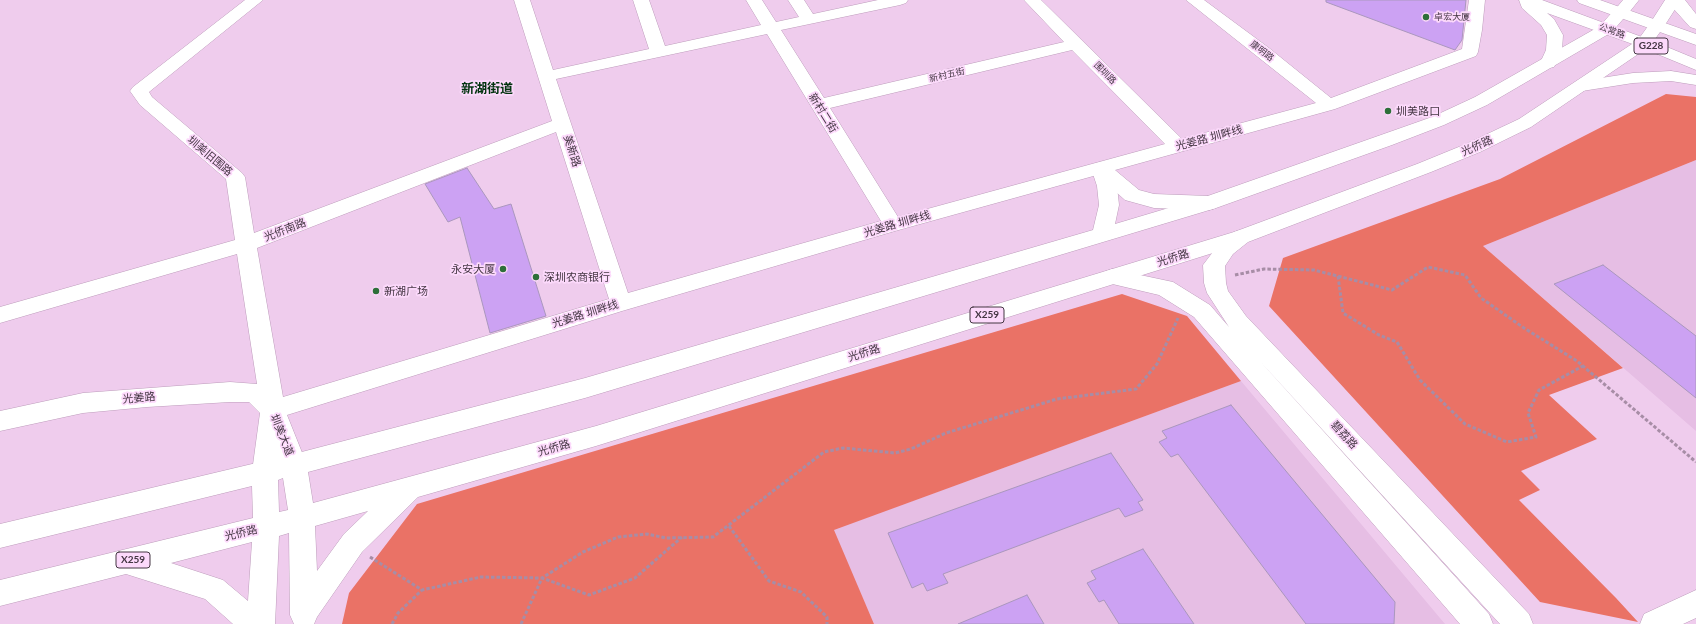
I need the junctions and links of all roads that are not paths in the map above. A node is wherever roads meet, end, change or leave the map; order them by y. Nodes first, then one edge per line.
1 (255, 0) edge
2 (522, 0) edge
3 (642, 0) edge
4 (754, 0) edge
5 (796, 0) edge
6 (900, 0) edge
7 (1032, 0) edge
8 (1194, 0) edge
9 (1477, 0) edge
10 (1523, 0) edge
11 (1527, 0) edge
12 (1585, 0) edge
13 (1673, 0) edge
14 (1677, 0) edge
15 (1626, 6) edge
16 (809, 20) junction
17 (1696, 24) edge
18 (1657, 25) junction
19 (771, 28) junction
20 (1606, 29) junction
21 (1696, 40) edge
22 (1644, 43) junction
23 (1076, 44) junction
24 (658, 52) junction
25 (1548, 63) junction
26 (1696, 65) edge
27 (547, 76) junction
28 (1696, 80) edge
29 (1582, 86) junction
30 (1329, 104) junction
31 (819, 105) junction
32 (563, 123) junction
33 (1178, 146) junction
34 (1101, 168) junction
35 (1209, 203) junction
36 (893, 225) junction
37 (1102, 235) junction
38 (1241, 237) junction
39 (246, 244) junction
40 (1112, 277) junction
41 (621, 303) junction
42 (0, 316) edge
43 (273, 410) junction
44 (0, 421) edge
45 (294, 465) junction
46 (265, 472) junction
47 (411, 488) junction
48 (302, 518) junction
49 (266, 527) junction
50 (0, 536) edge
51 (126, 562) junction
52 (0, 593) edge
53 (1696, 603) edge
54 (304, 618) edge
55 (254, 624) edge
56 (261, 624) edge
57 (1479, 624) edge
58 (1519, 624) edge
59 (1654, 624) edge

1 - 39 main road, 圳美旧围路
2 - 27 main road, 美新路
3 - 24 main road
4 - 19 main road, 新村二街
5 - 16 main road
6 - 16 main road
7 - 23 main road, 围圳路
8 - 30 main road, 康明路
9 - 30 main road, 光姜路 圳畔线
10 - 25 main road
11 - 20 main road, 公常路 / G228
12 - 15 main road, 公常路 / G228
13 - 18 main road, 光侨路
14 - 17 main road
15 - 18 main road, 公常路 / G228
15 - 20 main road
16 - 19 main road
18 - 21 main road, 公常路 / G228
18 - 22 main road, 光侨路 / X259
19 - 24 main road
19 - 31 main road, 新村二街
20 - 22 main road, 公常路 / G228
20 - 25 main road
22 - 26 main road, 公常路 / G228
22 - 29 main road, 光侨路 / X259
23 - 31 main road, 新村五街
23 - 33 main road, 围圳路
24 - 27 main road
25 - 35 main road
27 - 32 main road, 美新路
28 - 29 main road
29 - 38 main road, 光侨路 / X259
30 - 33 main road, 光姜路 圳畔线
31 - 36 main road, 新村二街
32 - 39 main road, 光侨南路
32 - 41 main road, 美新路
33 - 34 main road, 光姜路 圳畔线
34 - 35 main road
34 - 36 main road, 光姜路 圳畔线
34 - 37 main road
35 - 37 main road
36 - 41 main road, 光姜路 圳畔线
37 - 45 main road
38 - 40 main road, 光侨路 / X259
38 - 58 main road, 碧荔路
39 - 42 main road, 光侨南路
39 - 43 main road, 圳美旧围路
40 - 47 main road, 光侨路 / X259
40 - 57 main road
41 - 43 main road, 光姜路 圳畔线
43 - 44 main road, 光姜路
43 - 45 main road, 圳美大道
43 - 46 main road, 圳美大道
45 - 46 main road
45 - 48 main road, 圳美大道
46 - 49 main road, 圳美大道
46 - 50 main road
47 - 48 main road, 光侨路 / X259
47 - 54 main road
48 - 49 main road, 光侨路 / X259
48 - 54 main road, 圳美大道
49 - 51 main road, 光侨路 / X259
49 - 56 main road, 圳美大道
51 - 52 main road, 光侨路 / X259
51 - 55 main road
53 - 59 main road

